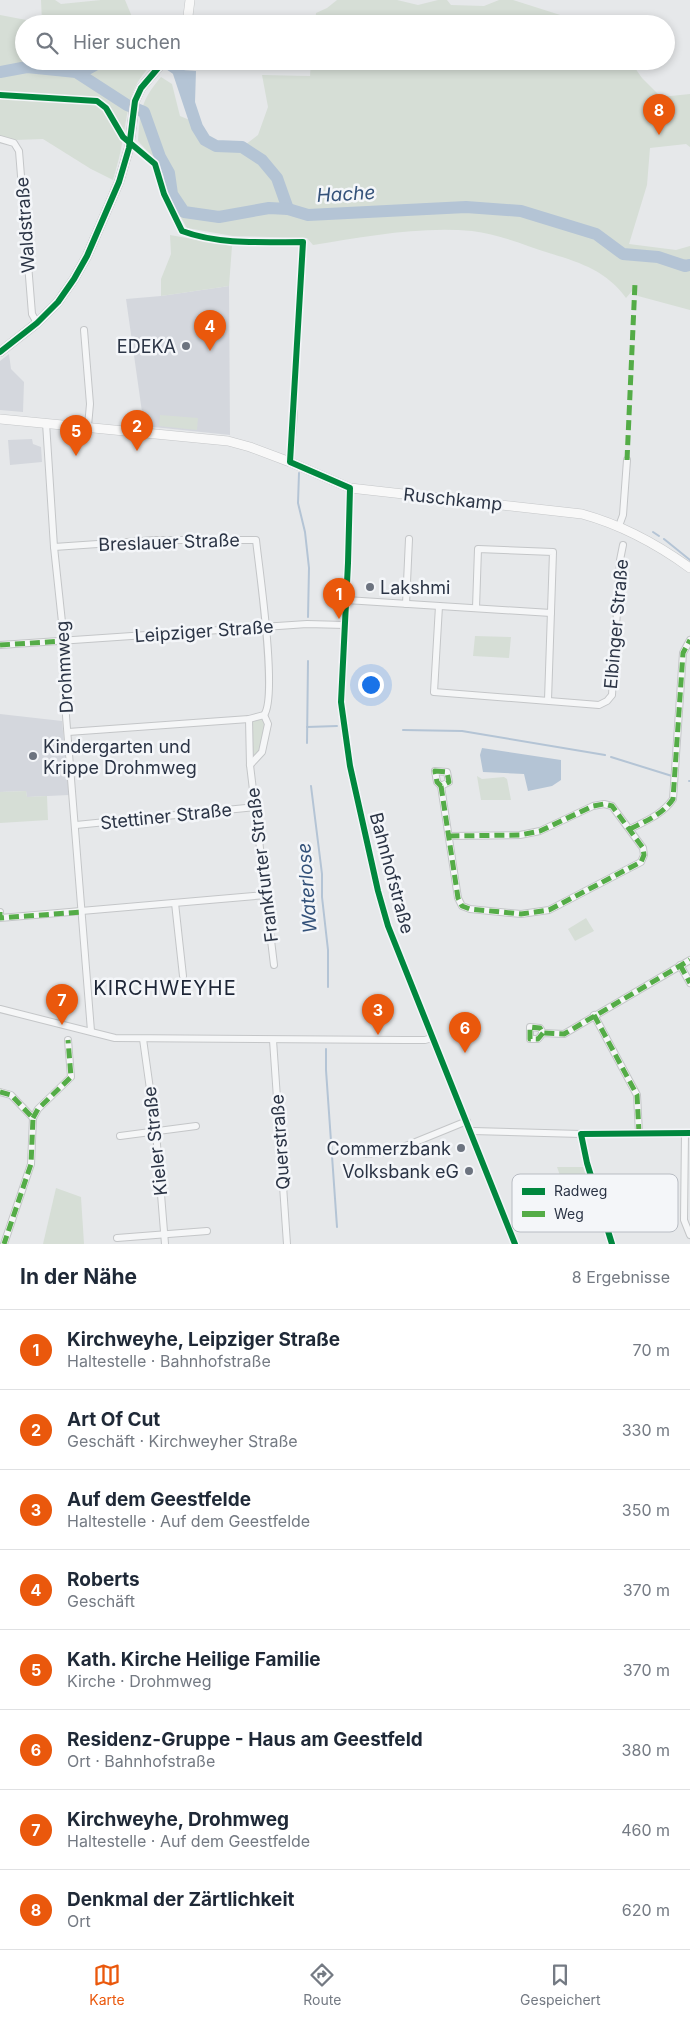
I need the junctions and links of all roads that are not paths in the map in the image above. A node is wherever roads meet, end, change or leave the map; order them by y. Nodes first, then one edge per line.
1 (190, 0) edge
2 (188, 15) edge
3 (157, 70) edge
4 (0, 139) edge
5 (37, 323) junction
6 (84, 330) dead end
7 (0, 352) edge
8 (294, 412) dead end
9 (0, 419) edge
10 (46, 423) junction
11 (88, 426) junction
12 (627, 460) dead end
13 (290, 462) junction
14 (350, 488) junction
15 (619, 526) junction
16 (409, 539) dead end
17 (623, 545) dead end
18 (54, 547) junction
19 (690, 568) edge
20 (346, 600) junction
21 (406, 604) junction
22 (439, 606) junction
23 (476, 608) junction
24 (551, 613) junction
25 (345, 625) junction
26 (266, 627) junction
27 (690, 640) edge
28 (64, 641) junction
29 (0, 645) edge
30 (548, 700) junction
31 (264, 715) junction
32 (249, 719) junction
33 (68, 732) junction
34 (250, 766) junction
35 (441, 786) dead end
36 (256, 807) junction
37 (76, 825) junction
38 (630, 829) junction
39 (449, 836) junction
40 (266, 894) junction
41 (175, 903) junction
42 (0, 912) edge
43 (82, 912) junction
44 (0, 918) edge
45 (690, 960) edge
46 (274, 965) dead end
47 (680, 965) junction
48 (183, 976) dead end
49 (690, 983) edge
50 (0, 1009) edge
51 (594, 1015) junction
52 (91, 1031) junction
53 (543, 1033) dead end
54 (432, 1038) junction
55 (143, 1039) junction
56 (68, 1040) dead end
57 (274, 1040) junction
58 (0, 1092) edge
59 (32, 1118) junction
60 (467, 1121) junction
61 (196, 1126) dead end
62 (156, 1132) junction
63 (472, 1132) junction
64 (639, 1133) junction
65 (688, 1133) edge
66 (581, 1134) junction
67 (120, 1136) dead end
68 (365, 1154) dead end
69 (590, 1174) edge
70 (207, 1231) dead end
71 (608, 1232) edge
72 (164, 1234) junction
73 (690, 1235) edge
74 (117, 1238) dead end
75 (4, 1244) edge
76 (165, 1244) edge
77 (287, 1244) edge
78 (515, 1244) edge
79 (612, 1244) edge

1 - 2 main road
3 - 5 main road
4 - 5 street, Waldstraße
5 - 7 main road
6 - 11 street
8 - 13 street
9 - 10 main road, Ruschkamp
10 - 11 main road, Ruschkamp
10 - 18 street, Drohmweg
11 - 13 main road, Ruschkamp
12 - 15 street
13 - 14 main road, Ruschkamp
14 - 15 main road, Ruschkamp
14 - 20 street, Bahnhofstraße
15 - 19 main road, Ruschkamp
16 - 21 street
17 - 30 street, Elbinger Straße
18 - 26 street, Breslauer Straße
18 - 28 street, Drohmweg
20 - 21 street
20 - 25 street, Bahnhofstraße
21 - 22 street
22 - 23 street
22 - 30 street
23 - 24 street
23 - 24 street
24 - 30 street
25 - 26 street, Leipziger Straße
25 - 54 street, Bahnhofstraße
26 - 28 street, Leipziger Straße
26 - 31 street, Frankfurter Straße
27 - 38 street
28 - 29 street, Leipziger Straße
28 - 33 street, Drohmweg
31 - 32 street
31 - 34 street, Frankfurter Straße
32 - 33 street
32 - 34 street, Frankfurter Straße
33 - 37 street, Drohmweg
34 - 36 street, Frankfurter Straße
35 - 39 street
36 - 37 street, Stettiner Straße
36 - 40 street, Frankfurter Straße
37 - 43 street, Drohmweg
38 - 39 street
38 - 39 street
40 - 41 street
40 - 46 street, Frankfurter Straße
41 - 43 street
41 - 48 street
42 - 44 street
43 - 44 street
43 - 52 street, Drohmweg
45 - 47 street
47 - 49 street
47 - 51 street
50 - 52 street
51 - 53 street
51 - 64 street
52 - 55 street
54 - 57 street
54 - 60 street, Bahnhofstraße
55 - 57 street
55 - 62 street, Kieler Straße
56 - 59 street
57 - 77 street, Querstraße
58 - 59 street
59 - 75 street
60 - 63 street, Bahnhofstraße
60 - 68 street
61 - 62 street
62 - 67 street
62 - 72 street, Kieler Straße
63 - 66 street
63 - 78 street, Bahnhofstraße
64 - 65 street
64 - 66 street
65 - 73 street
66 - 69 street
70 - 72 street
71 - 79 street
72 - 74 street
72 - 76 street, Kieler Straße

